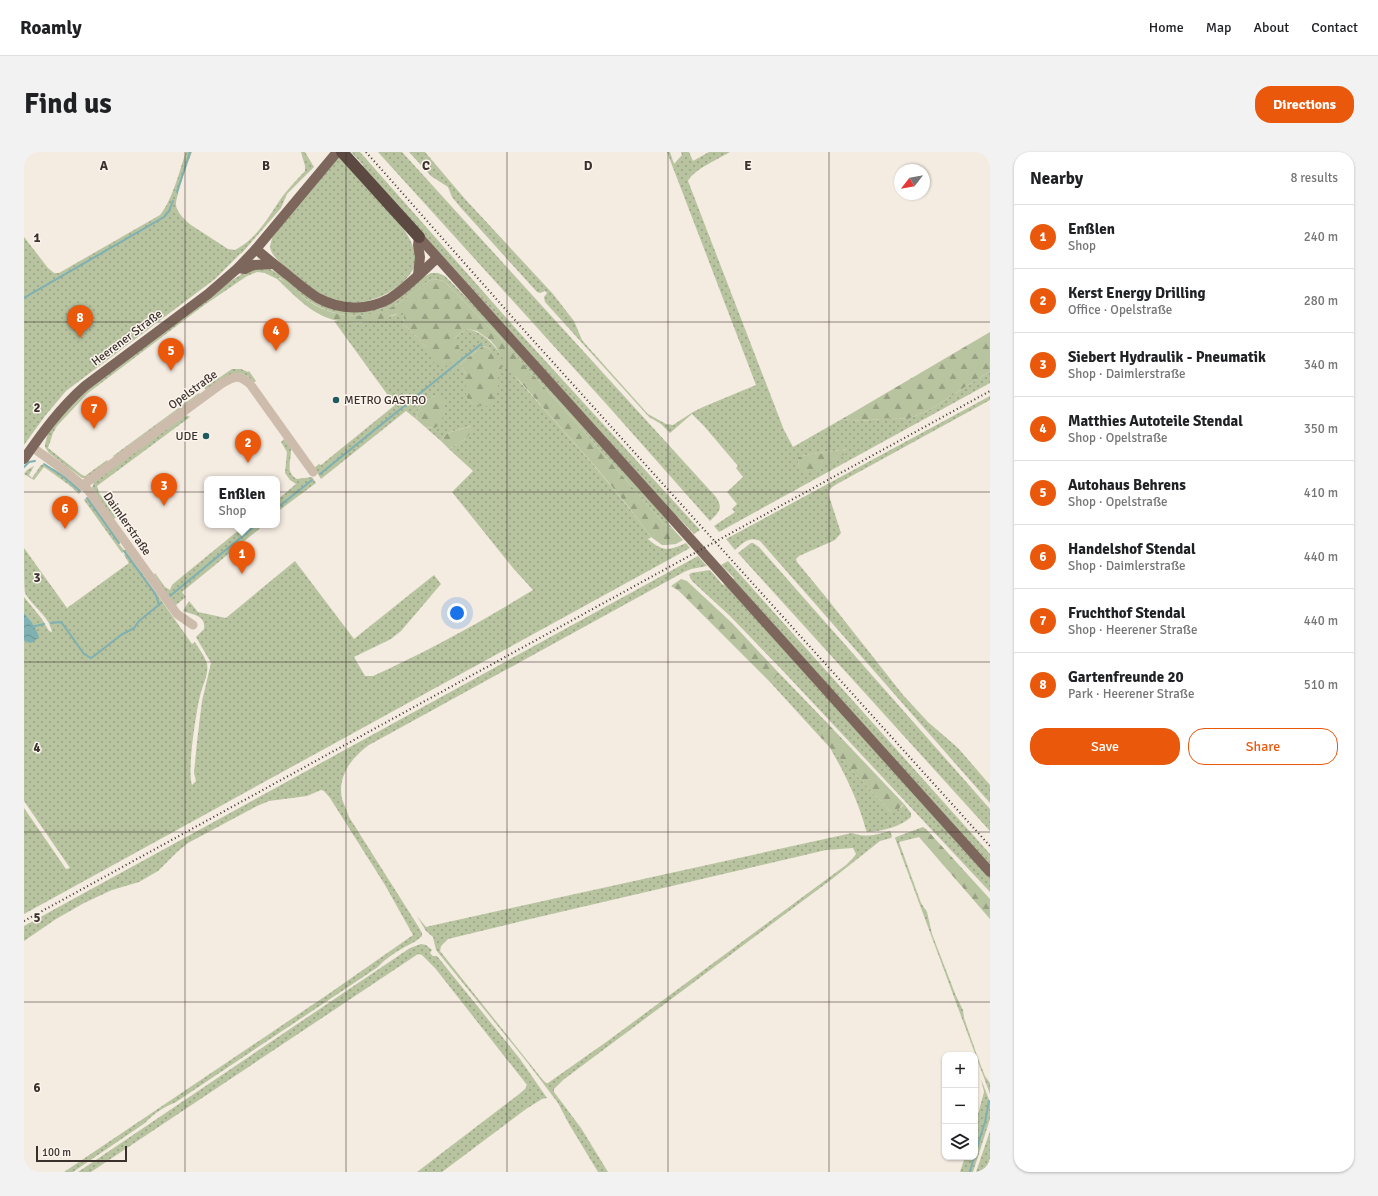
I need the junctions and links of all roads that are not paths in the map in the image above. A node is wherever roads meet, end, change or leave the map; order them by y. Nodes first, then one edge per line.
1 (338, 152) edge
2 (342, 152) edge
3 (419, 238) junction
4 (256, 249) junction
5 (438, 258) junction
6 (273, 264) junction
7 (238, 268) junction
8 (418, 275) junction
9 (32, 447) junction
10 (24, 459) edge
11 (313, 472) dead end
12 (83, 485) junction
13 (193, 625) dead end
14 (990, 872) edge

1 - 4 main road, Heerener Straße
2 - 3 highway
3 - 5 main road
3 - 8 main road
4 - 6 main road
4 - 7 main road, Heerener Straße
5 - 8 main road
5 - 14 main road
6 - 7 main road
6 - 8 main road
7 - 9 main road, Heerener Straße
9 - 10 main road, Heerener Straße
9 - 12 street, Daimlerstraße
11 - 12 street, Opelstraße
12 - 13 street, Daimlerstraße

